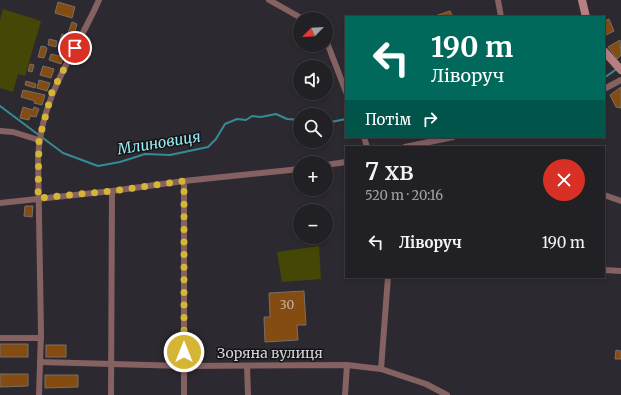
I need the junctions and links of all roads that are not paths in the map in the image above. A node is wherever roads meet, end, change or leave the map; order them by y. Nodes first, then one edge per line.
1 (99, 0) edge
2 (269, 0) edge
3 (498, 0) edge
4 (582, 0) edge
5 (293, 13) edge
6 (501, 16) edge
7 (586, 16) edge
8 (331, 52) edge
9 (605, 52) edge
10 (618, 67) edge
11 (621, 80) edge
12 (605, 88) edge
13 (345, 89) edge
14 (0, 131) edge
15 (448, 138) edge
16 (39, 140) junction
17 (410, 146) edge
18 (345, 162) edge
19 (333, 164) edge
20 (293, 170) edge
21 (184, 181) junction
22 (112, 191) junction
23 (605, 195) edge
24 (38, 198) junction
25 (621, 201) edge
26 (0, 203) edge
27 (605, 270) edge
28 (621, 271) edge
29 (388, 278) edge
30 (0, 338) edge
31 (42, 338) junction
32 (40, 362) junction
33 (112, 365) junction
34 (347, 365) junction
35 (184, 366) junction
36 (247, 366) junction
37 (381, 369) junction
38 (40, 395) edge
39 (111, 395) edge
40 (184, 395) edge
41 (248, 395) edge
42 (345, 395) edge
43 (447, 395) edge

1 - 16 street
2 - 5 street
3 - 6 street
4 - 7 main road
8 - 13 street
9 - 10 main road
11 - 12 street
14 - 16 street
15 - 17 street
16 - 24 street
18 - 19 street
20 - 21 street
21 - 22 street
21 - 35 street
22 - 24 street
22 - 33 street
23 - 25 street
24 - 26 street
24 - 31 street
27 - 28 street
29 - 37 street
30 - 31 street
31 - 32 street
32 - 33 street, Зоряна вулиця
32 - 38 street
33 - 35 street, Зоряна вулиця
33 - 39 street
34 - 36 street, Зоряна вулиця
34 - 37 street, Зоряна вулиця
34 - 42 street
35 - 36 street, Зоряна вулиця
35 - 40 street
36 - 41 street
37 - 43 street, Зоряна вулиця

